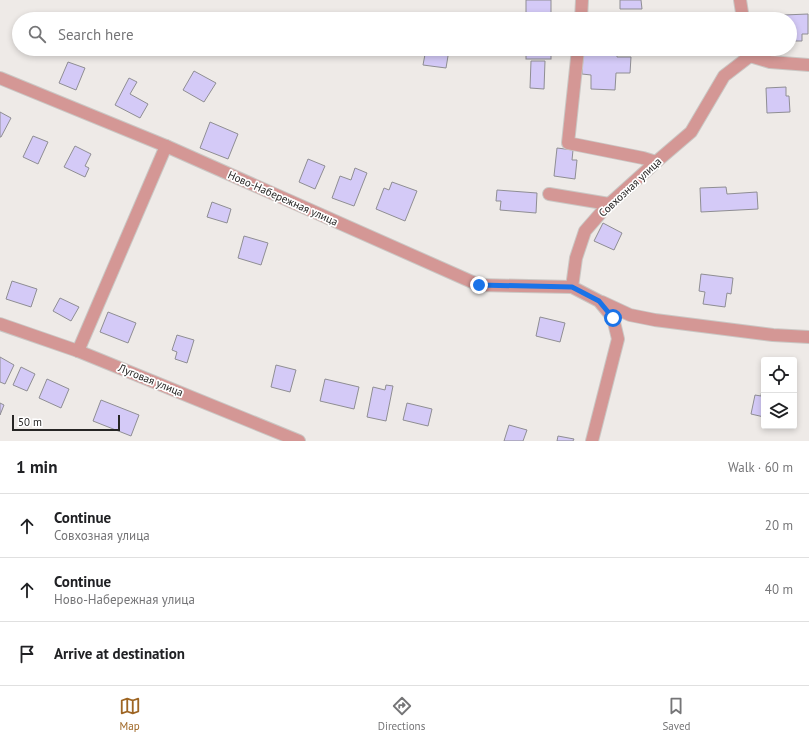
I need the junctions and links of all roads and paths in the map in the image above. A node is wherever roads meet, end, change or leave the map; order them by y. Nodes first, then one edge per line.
1 (582, 0) edge
2 (740, 0) edge
3 (581, 12) edge
4 (741, 12) edge
5 (577, 56) edge
6 (745, 56) edge
7 (757, 56) edge
8 (809, 65) edge
9 (0, 78) edge
10 (166, 146) junction
11 (656, 162) junction
12 (549, 194) dead end
13 (609, 204) junction
14 (572, 287) junction
15 (599, 301) junction
16 (0, 324) edge
17 (809, 337) edge
18 (78, 351) junction
19 (299, 441) edge
20 (592, 441) edge

1 - 3 street
2 - 4 street
5 - 11 street
6 - 11 street, Совхозная улица
7 - 8 street, Совхозная улица
9 - 10 street, Ново-Набережная улица
10 - 14 street, Ново-Набережная улица
10 - 18 street
11 - 13 street, Совхозная улица
12 - 13 street
13 - 14 street, Совхозная улица
14 - 15 street
15 - 17 street
15 - 20 street
16 - 18 street, Луговая улица
18 - 19 street, Луговая улица

